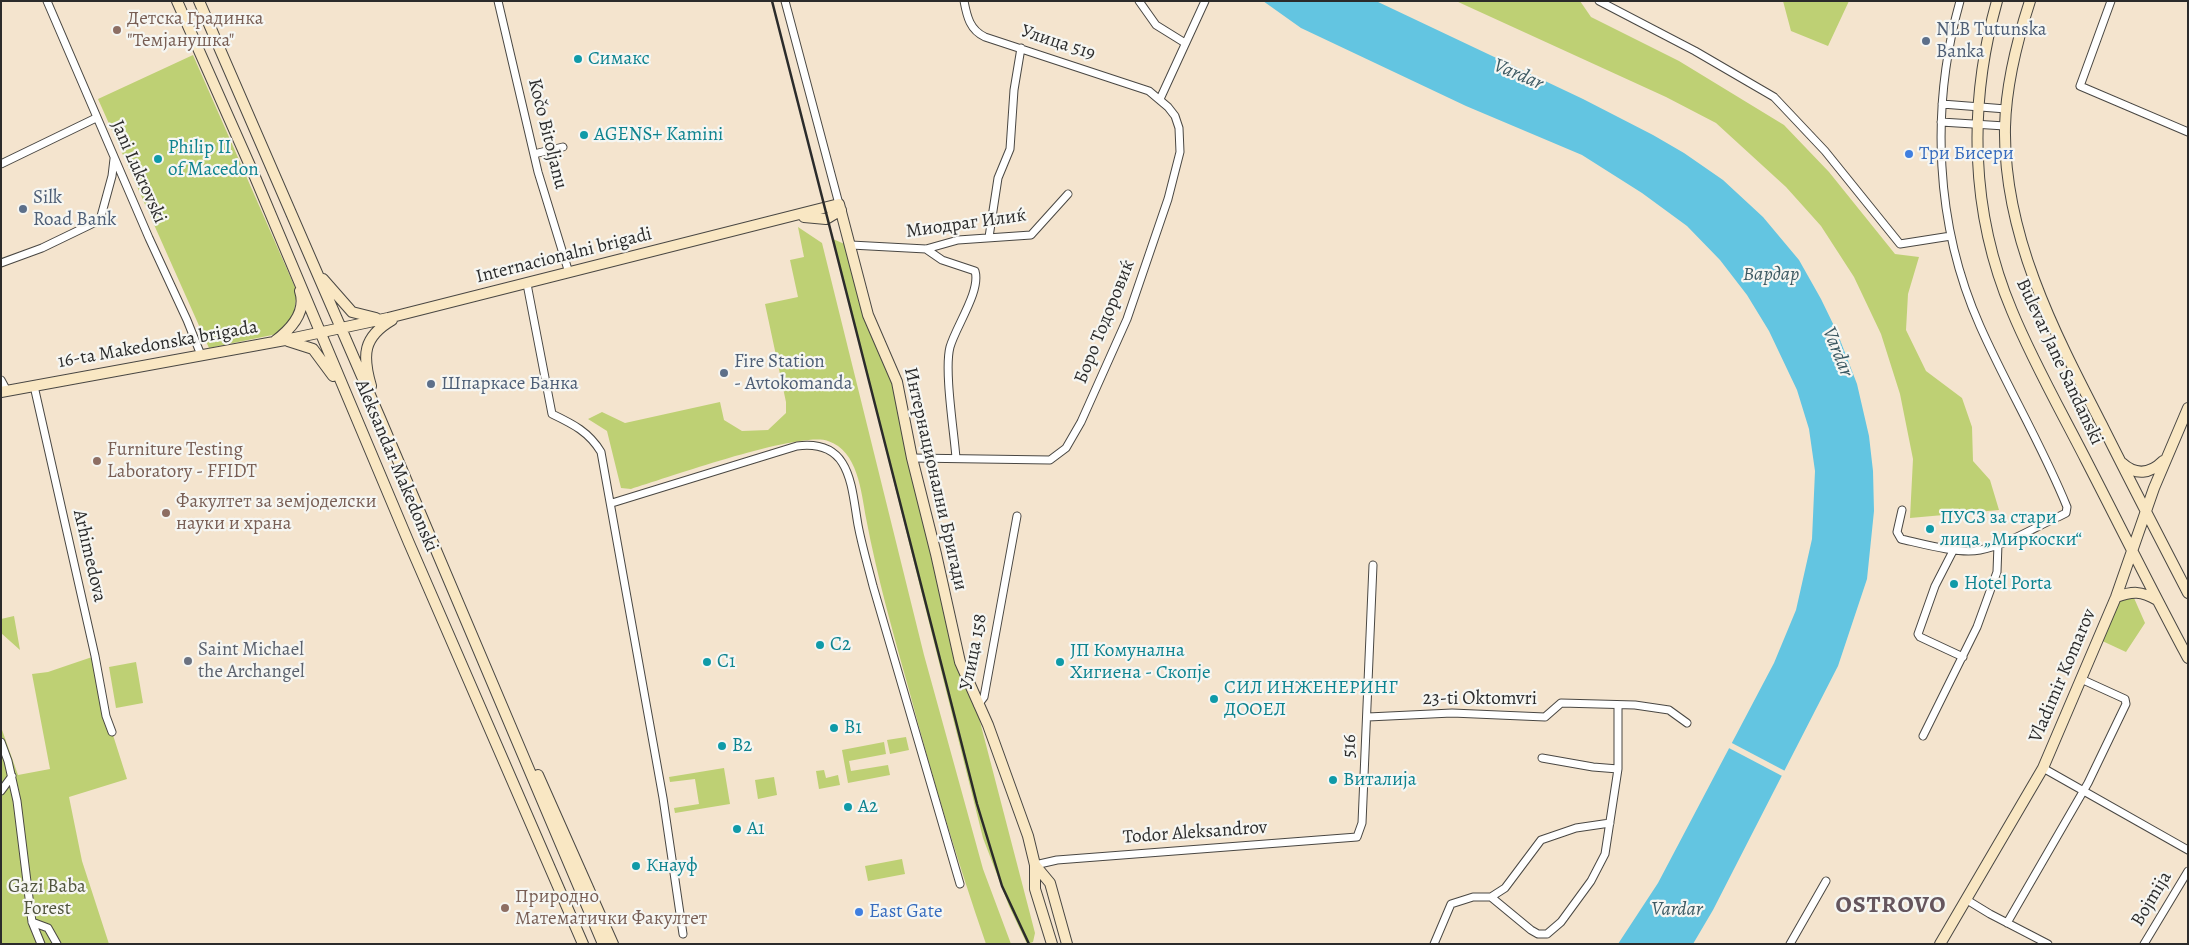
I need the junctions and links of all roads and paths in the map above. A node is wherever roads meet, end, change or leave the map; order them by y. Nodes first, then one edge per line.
1 (46, 1) edge
2 (177, 1) edge
3 (199, 1) edge
4 (498, 1) edge
5 (786, 1) edge
6 (964, 1) edge
7 (1139, 1) edge
8 (1205, 1) edge
9 (1599, 1) edge
10 (1960, 1) edge
11 (1997, 1) edge
12 (2030, 1) edge
13 (2111, 1) edge
14 (1185, 43) junction
15 (1021, 48) junction
16 (1160, 99) junction
17 (1942, 104) junction
18 (1978, 107) junction
19 (2006, 109) junction
20 (96, 118) junction
21 (1941, 122) junction
22 (1977, 125) junction
23 (2005, 126) junction
24 (2188, 132) edge
25 (563, 147) dead end
26 (534, 154) junction
27 (114, 158) junction
28 (1, 164) edge
29 (1068, 194) dead end
30 (840, 207) junction
31 (795, 216) junction
32 (826, 219) junction
33 (1951, 236) junction
34 (989, 237) junction
35 (851, 245) junction
36 (926, 249) junction
37 (1, 263) edge
38 (293, 266) junction
39 (315, 269) junction
40 (569, 273) junction
41 (527, 284) junction
42 (398, 316) junction
43 (386, 318) junction
44 (341, 328) junction
45 (321, 333) junction
46 (285, 340) junction
47 (274, 342) junction
48 (201, 355) junction
49 (1, 380) edge
50 (34, 386) junction
51 (4, 391) edge
52 (345, 393) junction
53 (2188, 408) edge
54 (380, 418) junction
55 (2169, 455) junction
56 (912, 458) junction
57 (956, 458) junction
58 (2120, 461) junction
59 (612, 503) junction
60 (1902, 510) dead end
61 (2146, 512) junction
62 (1017, 516) dead end
63 (1998, 544) junction
64 (1954, 549) junction
65 (2132, 551) junction
66 (1373, 565) dead end
67 (2188, 593) edge
68 (2116, 597) junction
69 (2157, 600) junction
70 (1963, 657) junction
71 (2188, 658) edge
72 (2081, 679) junction
73 (978, 706) junction
74 (1618, 706) junction
75 (1368, 717) junction
76 (1688, 724) dead end
77 (112, 732) dead end
78 (1923, 736) dead end
79 (1, 742) edge
80 (1542, 758) dead end
81 (526, 761) junction
82 (2043, 768) junction
83 (1618, 769) junction
84 (12, 776) junction
85 (2084, 790) junction
86 (1, 791) edge
87 (1610, 823) junction
88 (1357, 837) joint
89 (2188, 850) edge
90 (1035, 865) junction
91 (2188, 871) edge
92 (1826, 881) dead end
93 (960, 884) dead end
94 (1491, 897) junction
95 (1967, 900) junction
96 (32, 922) junction
97 (2007, 923) junction
98 (683, 934) dead end
99 (41, 944) edge
100 (57, 944) edge
101 (583, 944) edge
102 (603, 944) edge
103 (613, 944) edge
104 (1052, 944) edge
105 (1068, 944) edge
106 (1434, 944) edge
107 (1790, 944) edge
108 (1940, 944) edge
109 (2048, 944) edge
110 (2144, 944) edge

1 - 20 street, Jani Lukrovski
2 - 38 street, Aleksandar Makedonski
3 - 39 street, Aleksandar Makedonski
4 - 26 street, Kočo Bitoljanu
5 - 30 street, Интернационални Бригади
6 - 15 street, Улица 519
7 - 14 street
8 - 14 street
9 - 33 street
10 - 17 street
11 - 18 street, Bulevar Jane Sandanski
12 - 19 street, Bulevar Jane Sandanski
13 - 24 street
14 - 16 street
15 - 16 street, Улица 519
15 - 34 street
16 - 57 street, Боро Тодоровиќ
17 - 18 street
17 - 21 street
18 - 19 street
18 - 22 street, Bulevar Jane Sandanski
19 - 23 street, Bulevar Jane Sandanski
20 - 27 street, Jani Lukrovski
20 - 28 street
21 - 22 street
21 - 33 street
22 - 23 street
22 - 65 street, Bulevar Jane Sandanski
23 - 58 street, Bulevar Jane Sandanski
25 - 26 street
26 - 40 street, Kočo Bitoljanu
27 - 37 street
27 - 48 street, Jani Lukrovski
29 - 34 street, Миодраг Илиќ
30 - 31 street, Internacionalni brigadi
30 - 32 street
30 - 35 street, Интернационални Бригади
31 - 32 street, Internacionalni brigadi
31 - 40 street, Internacionalni brigadi
32 - 35 street
33 - 63 street
34 - 36 street, Миодраг Илиќ
35 - 36 street, Миодраг Илиќ
35 - 56 street, Интернационални Бригади
36 - 57 street
38 - 45 street, Aleksandar Makedonski
38 - 47 street
39 - 43 street
39 - 44 street, Aleksandar Makedonski
40 - 41 street, Internacionalni brigadi
41 - 42 street, Internacionalni brigadi
41 - 59 street
42 - 43 street, Internacionalni brigadi
42 - 54 street
43 - 44 street, Internacionalni brigadi
44 - 45 street, 16-ta Makedonska brigada
44 - 54 street, Aleksandar Makedonski
45 - 46 street, 16-ta Makedonska brigada
45 - 52 street, Aleksandar Makedonski
46 - 47 street, 16-ta Makedonska brigada
46 - 52 street
47 - 48 street, 16-ta Makedonska brigada
48 - 50 street, 16-ta Makedonska brigada
49 - 51 street
50 - 51 street, 16-ta Makedonska brigada
50 - 77 street, Arhimedova
52 - 101 street, Aleksandar Makedonski
53 - 55 street, Vladimir Komarov
54 - 81 street, Aleksandar Makedonski
55 - 58 street
55 - 61 street, Vladimir Komarov
56 - 57 street, Боро Тодоровиќ
56 - 73 street, Интернационални Бригади
58 - 61 street, Bulevar Jane Sandanski
59 - 93 street
59 - 98 street
60 - 64 street
61 - 65 street, Vladimir Komarov
61 - 67 street, Bulevar Jane Sandanski
62 - 73 street, Улица 158
63 - 64 street
63 - 70 street
64 - 70 street
65 - 68 street, Vladimir Komarov
65 - 69 street, Bulevar Jane Sandanski
66 - 75 street, 516
68 - 69 street
68 - 72 street, Vladimir Komarov
69 - 71 street, Bulevar Jane Sandanski
70 - 78 street
72 - 82 street, Vladimir Komarov
72 - 85 street
73 - 90 street
74 - 75 street, 23-ti Oktomvri
74 - 76 street, 23-ti Oktomvri
74 - 83 street
75 - 88 street, 516
79 - 84 street
80 - 83 street
81 - 102 street, Aleksandar Makedonski
81 - 103 street
82 - 85 street
82 - 95 street, Vladimir Komarov
83 - 87 street
84 - 86 street
84 - 96 street
85 - 89 street
85 - 97 street
87 - 94 street
87 - 94 street
88 - 90 street, Todor Aleksandrov
90 - 104 street
90 - 105 street
91 - 110 street, Bojmija
92 - 107 street
94 - 106 street
95 - 97 street
95 - 108 street, Vladimir Komarov
96 - 99 street
96 - 100 street
97 - 109 street

